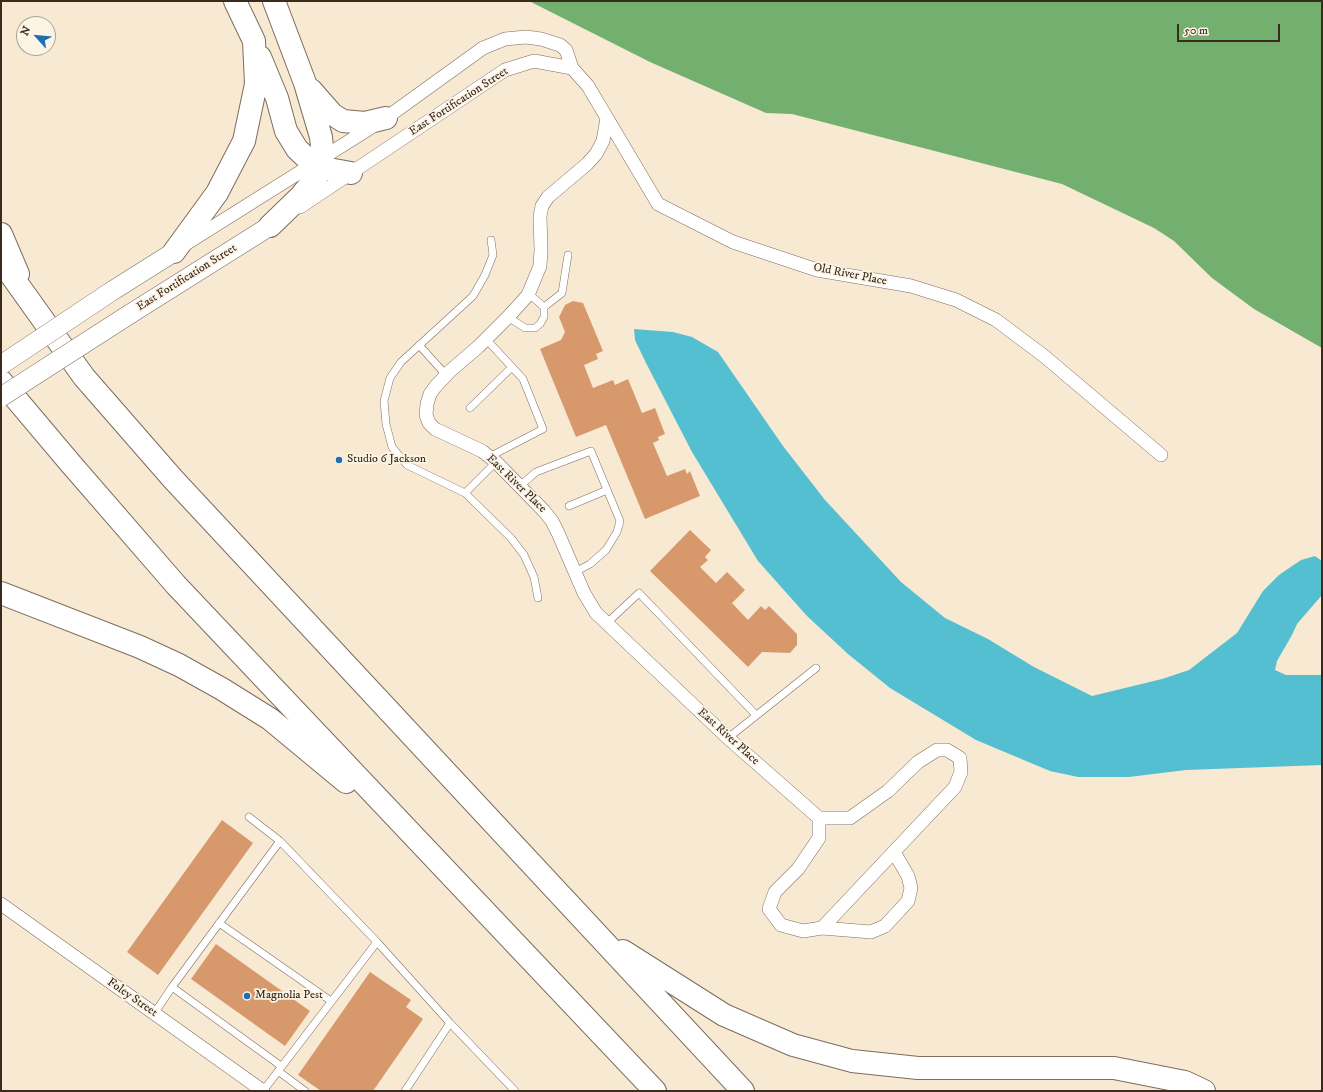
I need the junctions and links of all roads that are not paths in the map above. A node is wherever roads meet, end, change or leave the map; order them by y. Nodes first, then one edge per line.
1 (235, 1) edge
2 (274, 1) edge
3 (254, 41) junction
4 (572, 68) junction
5 (305, 83) junction
6 (386, 118) junction
7 (607, 118) junction
8 (320, 163) junction
9 (351, 173) junction
10 (270, 226) junction
11 (1, 234) edge
12 (491, 240) dead end
13 (174, 252) junction
14 (568, 255) dead end
15 (1, 261) edge
16 (529, 294) junction
17 (30, 302) junction
18 (544, 307) junction
19 (508, 317) junction
20 (486, 339) junction
21 (419, 345) junction
22 (1, 365) edge
23 (512, 367) junction
24 (446, 375) junction
25 (1, 381) edge
26 (1, 397) edge
27 (470, 408) dead end
28 (1161, 455) dead end
29 (493, 459) junction
30 (520, 486) junction
31 (607, 490) junction
32 (466, 493) junction
33 (569, 506) dead end
34 (575, 572) junction
35 (1, 593) edge
36 (538, 598) dead end
37 (607, 623) junction
38 (816, 668) dead end
39 (756, 715) junction
40 (728, 738) junction
41 (249, 817) dead end
42 (819, 818) junction
43 (280, 841) junction
44 (894, 852) junction
45 (432, 856) junction
46 (1, 904) edge
47 (219, 923) junction
48 (822, 928) junction
49 (597, 934) junction
50 (377, 942) junction
51 (172, 987) junction
52 (331, 1001) junction
53 (154, 1014) junction
54 (450, 1023) junction
55 (280, 1069) junction
56 (263, 1091) edge
57 (305, 1091) edge
58 (405, 1091) edge
59 (515, 1091) edge
60 (655, 1091) edge
61 (743, 1091) edge
62 (1204, 1091) edge

1 - 3 highway
2 - 5 highway
3 - 8 highway
3 - 13 highway
4 - 6 street
4 - 7 street, Old River Place
4 - 9 street, East Fortification Street
5 - 6 highway
5 - 8 highway
6 - 8 street
7 - 16 street, East River Place
7 - 28 street, Old River Place
8 - 9 highway
8 - 10 highway
8 - 13 street
9 - 10 street, East Fortification Street
10 - 26 street, East Fortification Street, bridge
11 - 17 highway
12 - 21 lane
13 - 22 street, bridge
14 - 18 lane
15 - 17 highway
16 - 18 lane
16 - 19 street, East River Place
17 - 49 highway
18 - 19 lane
19 - 20 street, East River Place
20 - 23 lane
20 - 24 street, East River Place
21 - 24 lane
21 - 32 lane
23 - 27 lane
23 - 29 lane
24 - 29 street, East River Place
25 - 45 highway
29 - 30 street, East River Place
29 - 32 lane
30 - 31 lane
30 - 34 street, East River Place
31 - 33 lane
31 - 34 lane
32 - 36 lane
34 - 37 street, East River Place
35 - 45 highway
37 - 39 lane
37 - 40 street, East River Place
38 - 39 lane
39 - 40 lane
40 - 42 street, East River Place
41 - 43 lane
42 - 44 street
42 - 48 street
43 - 47 lane
43 - 50 lane
44 - 48 street
44 - 48 street
45 - 60 highway
46 - 53 street, Foley Street
47 - 51 lane
47 - 52 lane
49 - 61 highway
49 - 62 highway
50 - 52 lane
50 - 54 lane
51 - 53 lane
51 - 55 lane
52 - 55 lane
53 - 56 street, Foley Street
54 - 58 lane
54 - 59 lane
55 - 56 lane
55 - 57 lane

